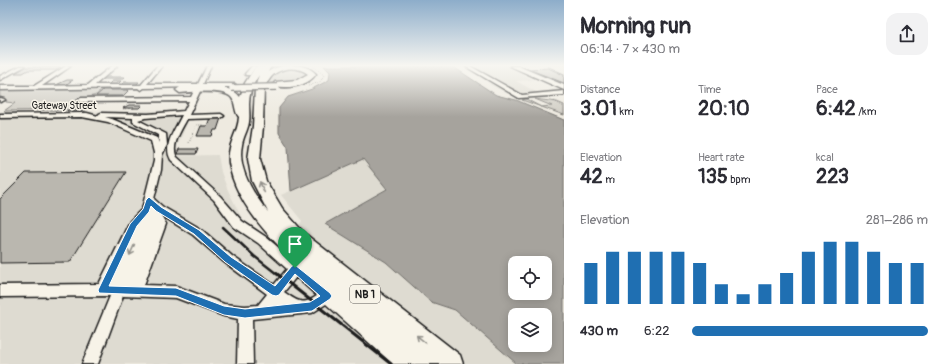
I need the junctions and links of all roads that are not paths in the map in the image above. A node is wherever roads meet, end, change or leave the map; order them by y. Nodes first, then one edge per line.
1 (43, 83) edge
2 (95, 83) edge
3 (148, 83) edge
4 (201, 83) edge
5 (214, 83) edge
6 (252, 83) edge
7 (252, 83) edge
8 (253, 83) edge
9 (291, 83) edge
10 (304, 83) edge
11 (496, 83) edge
12 (552, 83) edge
13 (278, 85) junction
14 (225, 86) junction
15 (233, 86) junction
16 (91, 87) junction
17 (0, 88) edge
18 (35, 88) junction
19 (144, 88) junction
20 (564, 88) edge
21 (180, 90) joint
22 (196, 92) junction
23 (564, 93) edge
24 (81, 100) dead end
25 (160, 113) junction
26 (186, 114) junction
27 (82, 115) junction
28 (128, 115) junction
29 (0, 116) edge
30 (148, 116) junction
31 (221, 116) dead end
32 (236, 141) junction
33 (158, 152) junction
34 (248, 193) junction
35 (150, 207) junction
36 (276, 223) junction
37 (295, 268) junction
38 (119, 290) junction
39 (0, 292) edge
40 (276, 292) junction
41 (327, 296) junction
42 (296, 308) junction
43 (261, 312) junction
44 (245, 313) junction
45 (90, 364) edge
46 (245, 364) edge
47 (405, 364) edge
48 (426, 364) edge
49 (451, 364) edge

1 - 18 street
2 - 16 street
3 - 19 street
4 - 22 street
5 - 14 street
6 - 32 highway, NB 1
7 - 34 highway, NB 1
36 -> 8 highway, NB 1
9 - 13 highway
10 - 13 highway
11 - 23 street
12 - 20 main road
13 - 15 street, bridge
14 - 15 street
14 - 22 street
15 - 22 street
16 - 18 street
16 - 19 street
17 - 18 street
19 - 21 street
19 - 22 street
21 - 22 highway
22 - 24 street
22 - 25 street
22 - 26 street
22 - 32 highway
25 - 26 street, Gateway Street
25 - 28 street, Gateway Street
26 - 30 street, Gateway Street
26 - 31 street
26 - 37 street
27 - 28 street, Gateway Street
27 - 29 street, Gateway Street
27 - 33 street
27 - 33 street
28 - 30 street, Gateway Street
30 - 33 street
32 - 34 highway, NB 1
33 - 35 street
34 - 36 highway, NB 1
35 -> 38 street
35 - 38 street
35 - 40 street
36 - 48 highway, NB 1
49 -> 36 highway, NB 1
37 - 40 street
37 - 41 street
38 - 39 street
38 - 44 street
38 - 45 street
40 - 42 street
40 - 43 street
41 - 42 street
41 - 47 street
42 - 43 street
43 - 44 street
44 - 46 street

